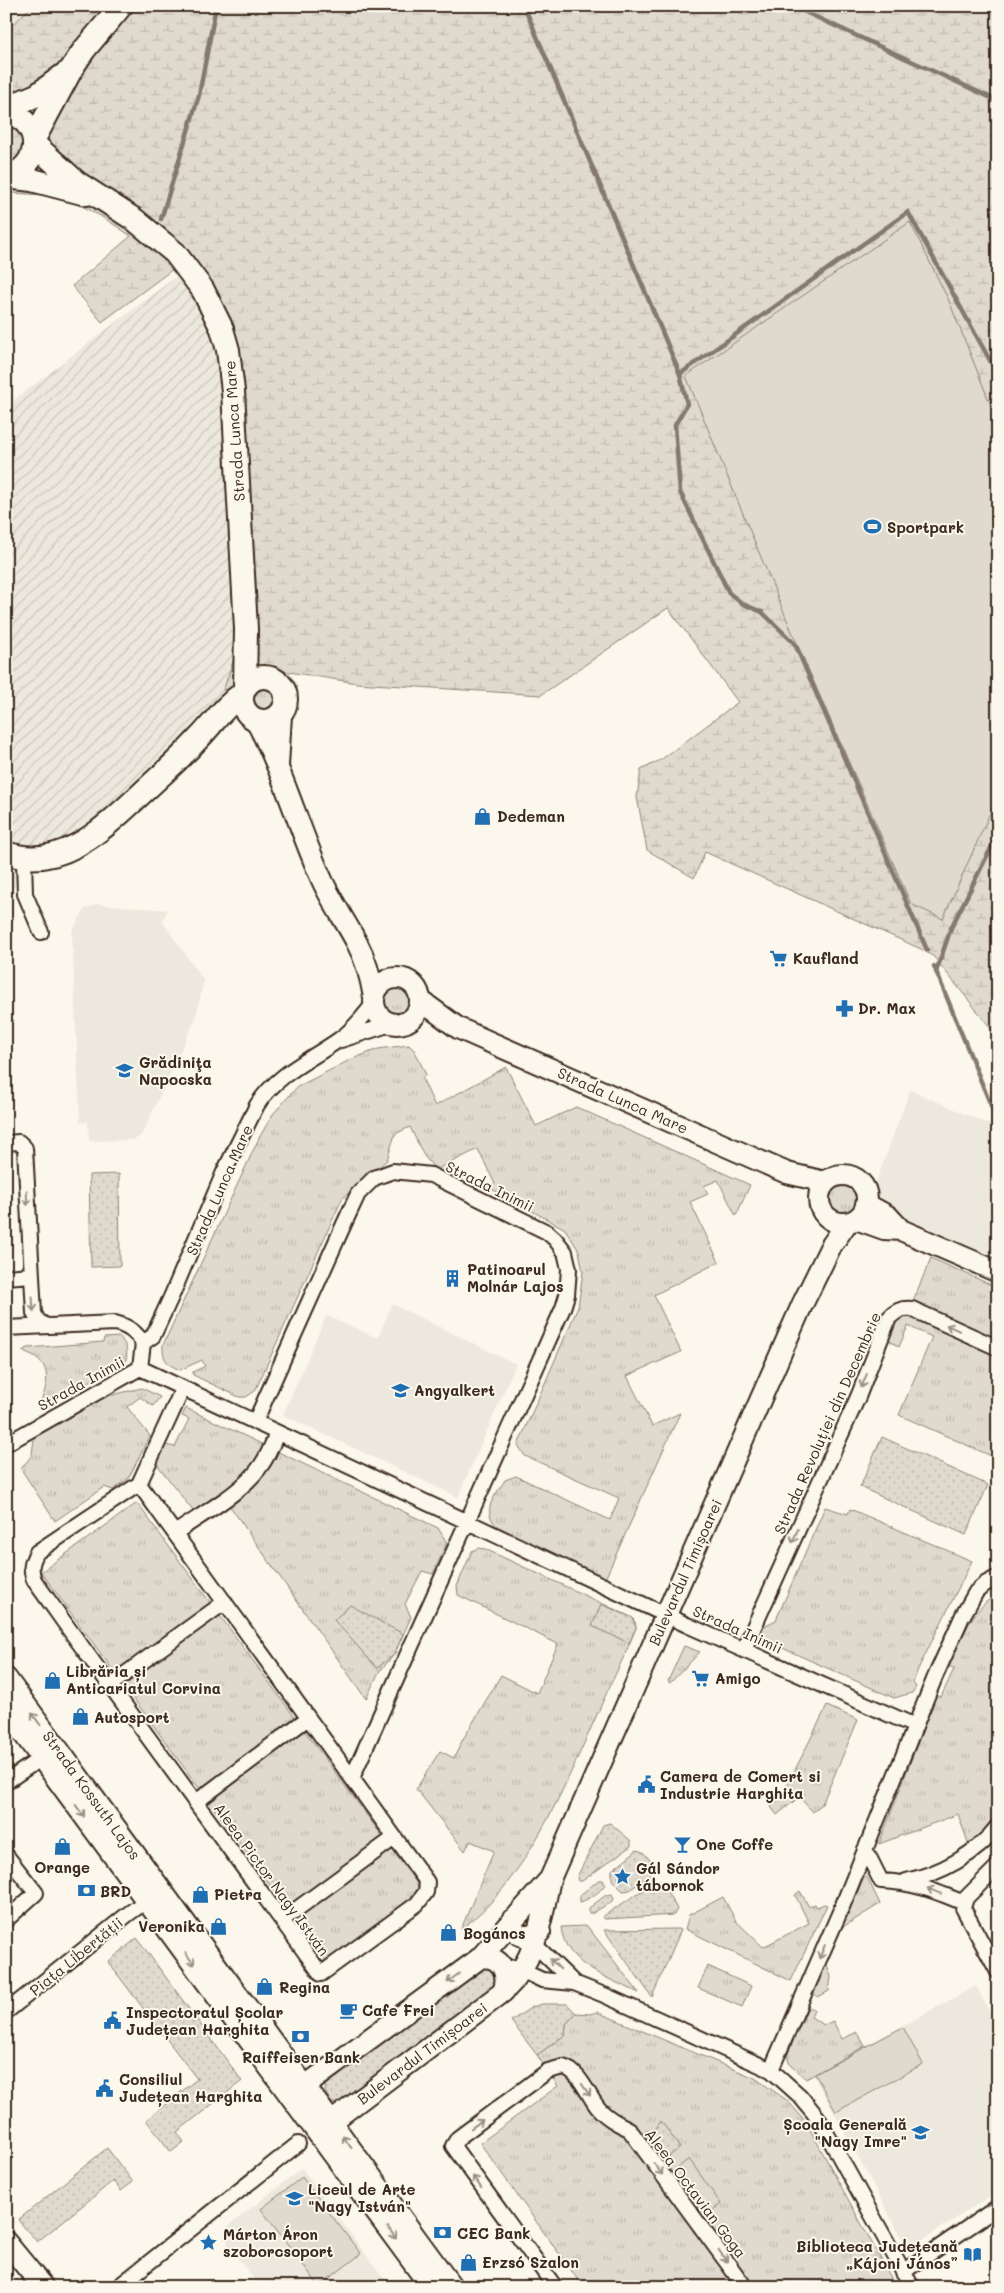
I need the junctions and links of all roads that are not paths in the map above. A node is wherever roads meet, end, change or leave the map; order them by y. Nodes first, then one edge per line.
1 (120, 6) edge
2 (72, 68) junction
3 (6, 108) edge
4 (6, 112) edge
5 (34, 142) junction
6 (6, 177) edge
7 (98, 198) junction
8 (246, 628) junction
9 (272, 678) junction
10 (244, 690) junction
11 (281, 715) junction
12 (253, 718) junction
13 (200, 738) junction
14 (278, 768) junction
15 (15, 856) edge
16 (41, 932) dead end
17 (357, 944) junction
18 (399, 978) junction
19 (374, 1000) junction
20 (420, 1000) junction
21 (399, 1023) junction
22 (458, 1028) junction
23 (338, 1041) junction
24 (6, 1143) edge
25 (822, 1197) junction
26 (856, 1215) junction
27 (821, 1265) junction
28 (998, 1272) edge
29 (31, 1275) junction
30 (6, 1277) edge
31 (47, 1326) junction
32 (6, 1328) edge
33 (143, 1343) junction
34 (998, 1348) edge
35 (140, 1368) junction
36 (183, 1388) junction
37 (255, 1422) junction
38 (277, 1433) junction
39 (6, 1444) edge
40 (139, 1484) junction
41 (467, 1521) junction
42 (175, 1534) junction
43 (998, 1577) edge
44 (225, 1602) junction
45 (666, 1615) junction
46 (744, 1649) junction
47 (6, 1678) edge
48 (110, 1685) junction
49 (8, 1715) edge
50 (308, 1718) junction
51 (915, 1726) junction
52 (41, 1758) junction
53 (352, 1778) junction
54 (6, 1782) edge
55 (196, 1802) junction
56 (998, 1826) edge
57 (394, 1838) junction
58 (865, 1849) junction
59 (6, 1854) edge
60 (998, 1866) edge
61 (550, 1879) junction
62 (904, 1882) junction
63 (146, 1901) junction
64 (964, 1903) junction
65 (178, 1911) junction
66 (6, 1920) edge
67 (282, 1920) junction
68 (512, 1920) junction
69 (537, 1938) junction
70 (496, 1939) junction
71 (480, 1958) junction
72 (522, 1972) junction
73 (998, 1972) edge
74 (542, 1980) junction
75 (574, 1983) junction
76 (503, 1992) junction
77 (6, 2012) edge
78 (771, 2070) junction
79 (299, 2091) junction
80 (325, 2126) junction
81 (298, 2144) dead end
82 (998, 2207) edge
83 (6, 2242) edge
84 (903, 2272) junction
85 (39, 2285) edge
86 (446, 2286) edge
87 (118, 2287) edge
88 (555, 2287) edge
89 (745, 2287) edge
90 (912, 2287) edge

1 - 2 main road
2 - 3 main road
2 - 5 main road
4 - 5 main road, Strada Lunca Mare
5 - 6 main road
5 - 7 main road, Strada Lunca Mare
6 - 7 main road, Strada Lunca Mare
7 - 8 main road, Strada Lunca Mare
8 - 9 main road, Strada Lunca Mare
8 - 10 main road, Strada Lunca Mare
9 - 10 main road
9 - 11 main road
10 - 12 main road
10 - 13 main road
11 - 12 main road
11 - 14 main road
12 - 13 main road
12 - 14 main road
13 - 15 main road
14 - 17 main road
15 - 16 street
17 - 18 main road
17 - 19 main road
18 - 19 main road
18 - 20 main road
19 - 21 main road
19 - 23 street, Strada Lunca Mare
20 - 21 main road
20 - 22 main road, Strada Lunca Mare
21 - 22 main road, Strada Lunca Mare
21 - 23 street, Strada Lunca Mare
22 - 25 main road, Strada Lunca Mare
23 - 33 street, Strada Lunca Mare
24 -> 29 street
25 - 26 main road
25 - 26 main road
25 - 27 main road, Bulevardul Timișoarei
26 - 27 main road, Bulevardul Timișoarei
26 - 28 main road
27 - 45 main road, Bulevardul Timișoarei
29 - 30 street
29 -> 31 street
31 - 32 street
31 - 33 street
33 - 35 street
34 -> 46 street, Strada Revoluției din Decembrie
35 - 36 street, Strada Inimii
35 - 39 street, Strada Inimii
36 - 37 street, Strada Inimii
36 - 40 street
37 - 38 street, Strada Inimii
37 - 41 street, Strada Inimii
38 - 41 street, Strada Inimii
38 - 42 street
40 - 42 street, Aleea Pictor Nagy István
40 - 48 street, Aleea Pictor Nagy István
41 - 45 street, Strada Inimii
41 - 53 street
42 - 44 street, Aleea Pictor Nagy István
43 - 51 street
44 - 48 street
44 - 50 street, Aleea Pictor Nagy István
45 - 46 street, Strada Inimii
45 - 61 main road, Bulevardul Timișoarei
46 - 51 street, Strada Inimii
65 -> 47 main road, Strada Kossuth Lajos
48 - 55 street, Aleea Pictor Nagy István
49 - 52 main road, Strada Kossuth Lajos
50 - 53 street, Aleea Pictor Nagy István
50 - 55 street, Aleea Pictor Nagy István
51 - 58 street
52 - 54 street
52 -> 63 main road, Strada Kossuth Lajos
53 - 57 street, Aleea Pictor Nagy István
55 - 67 street, Aleea Pictor Nagy István
56 - 62 street
57 - 67 street
57 - 67 street, Aleea Pictor Nagy István
58 - 62 street
58 -> 78 street
59 - 66 street
60 - 64 street
61 - 68 main road, Bulevardul Timișoarei
61 - 69 main road, Bulevardul Timișoarei
64 -> 62 street
63 - 65 street
63 - 77 street, Piața Libertății
63 -> 79 main road, Strada Kossuth Lajos
64 - 73 street
65 - 79 main road, Strada Kossuth Lajos
68 - 69 main road
68 - 70 main road, Bulevardul Timișoarei
69 - 70 street
69 - 72 main road, Bulevardul Timișoarei
75 -> 69 street
70 - 71 main road, Bulevardul Timișoarei
70 - 72 street
71 - 76 main road
71 -> 79 main road, Bulevardul Timișoarei
72 - 74 street
72 - 76 main road, Bulevardul Timișoarei
74 - 75 street
74 - 76 street
75 - 78 street
76 - 80 main road, Bulevardul Timișoarei
78 - 84 street
79 - 80 main road, Strada Kossuth Lajos
80 - 86 main road, Strada Kossuth Lajos
81 - 87 street
82 - 84 street
83 - 85 main road
84 - 90 street
88 -> 89 street, Aleea Octavian Goga

